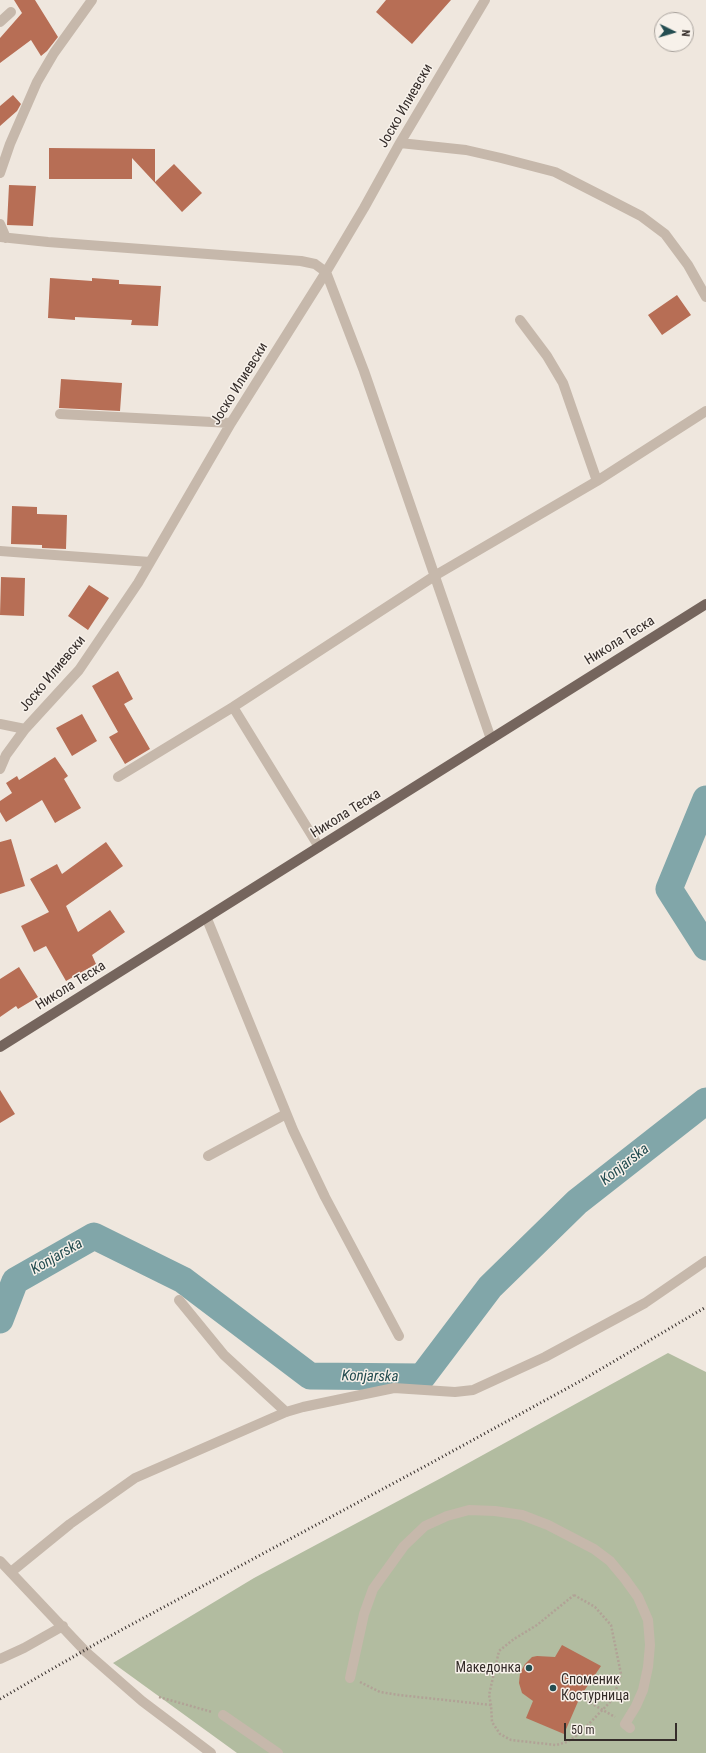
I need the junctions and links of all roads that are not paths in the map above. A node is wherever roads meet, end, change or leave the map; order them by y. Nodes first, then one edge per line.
1 (92, 0) edge
2 (485, 0) edge
3 (10, 12) dead end
4 (0, 22) edge
5 (400, 143) junction
6 (0, 173) edge
7 (0, 224) edge
8 (3, 237) edge
9 (326, 272) junction
10 (706, 297) edge
11 (520, 320) dead end
12 (706, 411) edge
13 (60, 414) dead end
14 (231, 423) junction
15 (597, 481) junction
16 (0, 551) edge
17 (150, 562) junction
18 (436, 575) junction
19 (706, 604) edge
20 (233, 707) junction
21 (0, 724) edge
22 (25, 729) junction
23 (491, 739) junction
24 (0, 769) edge
25 (118, 777) dead end
26 (320, 847) junction
27 (207, 919) junction
28 (0, 1047) edge
29 (286, 1114) junction
30 (208, 1156) dead end
31 (706, 1261) edge
32 (179, 1300) dead end
33 (399, 1336) dead end
34 (286, 1412) junction
35 (0, 1561) edge
36 (11, 1572) junction
37 (63, 1626) junction
38 (0, 1659) edge
39 (350, 1678) road end
40 (223, 1715) road end
41 (628, 1726) road end
42 (211, 1753) edge
43 (278, 1753) edge

1 - 6 street
2 - 5 street, Јоско Илиевски
3 - 4 street
5 - 9 street, Јоско Илиевски
5 - 10 street
7 - 8 street
8 - 9 street
9 - 14 street, Јоско Илиевски
9 - 18 street
11 - 15 street
12 - 15 street
13 - 14 street
14 - 17 street, Јоско Илиевски
15 - 18 street
16 - 17 street
17 - 22 street, Јоско Илиевски
18 - 20 street
18 - 23 street
19 - 23 main road, Никола Теска
20 - 25 street
20 - 26 street
21 - 22 street
22 - 24 street, Јоско Илиевски
23 - 26 main road, Никола Теска
26 - 27 main road, Никола Теска
27 - 28 main road, Никола Теска
27 - 29 street
29 - 30 street
29 - 33 street
31 - 34 street
32 - 34 street
34 - 36 street
35 - 36 street
36 - 37 street
37 - 38 street
37 - 42 street
39 - 41 street
40 - 43 street

